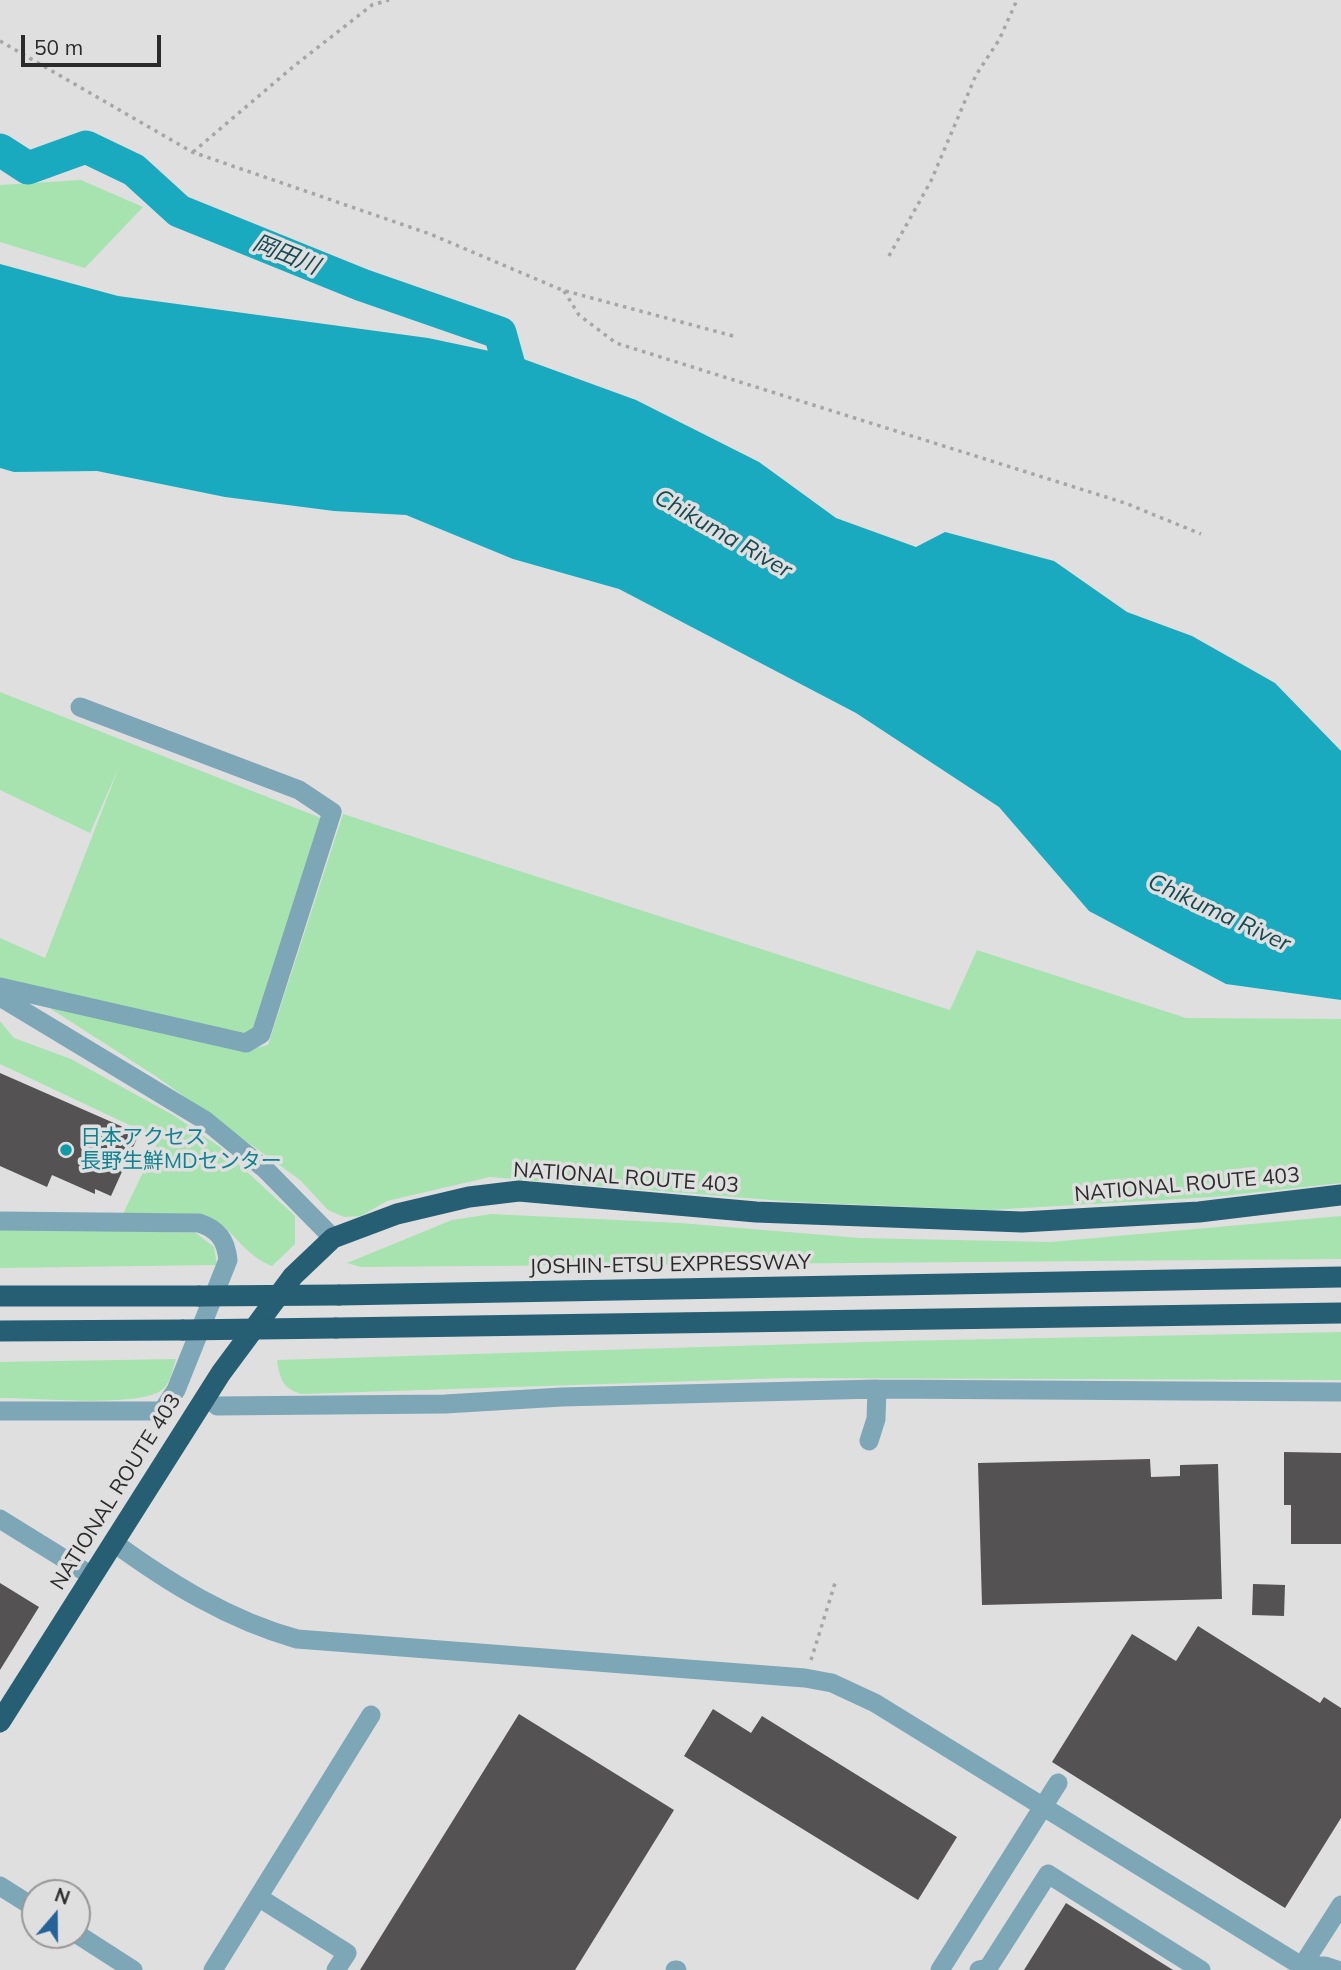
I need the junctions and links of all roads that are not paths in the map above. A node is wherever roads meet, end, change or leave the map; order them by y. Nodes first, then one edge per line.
1 (80, 707) dead end
2 (0, 987) edge
3 (0, 997) edge
4 (1341, 1195) edge
5 (0, 1222) edge
6 (333, 1238) junction
7 (1341, 1277) edge
8 (0, 1296) edge
9 (1341, 1313) edge
10 (0, 1331) edge
11 (877, 1389) junction
12 (1341, 1392) edge
13 (217, 1406) dead end
14 (0, 1411) edge
15 (869, 1441) dead end
16 (0, 1518) edge
17 (113, 1542) junction
18 (92, 1576) junction
19 (371, 1715) dead end
20 (0, 1722) edge
21 (1058, 1783) dead end
22 (1043, 1806) junction
23 (0, 1885) edge
24 (258, 1897) junction
25 (21, 1899) edge
26 (1341, 1905) edge
27 (91, 1943) edge
28 (1304, 1969) edge
29 (133, 1970) edge
30 (213, 1970) edge
31 (337, 1970) edge
32 (940, 1970) edge
33 (979, 1970) edge
34 (1201, 1970) edge
35 (1337, 1970) edge

1 - 2 street
3 - 6 street
4 - 6 highway, NATIONAL ROUTE 403
5 - 14 street
6 - 17 highway, NATIONAL ROUTE 403
7 - 8 highway, JOSHIN-ETSU EXPRESSWAY, bridge
9 - 10 highway, bridge
11 - 12 street
11 - 13 street
11 - 15 street
16 - 18 street
17 - 18 highway, NATIONAL ROUTE 403
17 - 22 street
18 - 20 highway, NATIONAL ROUTE 403
19 - 24 street
21 - 22 street
22 - 28 street
22 - 32 street
23 - 25 street
24 - 30 street
24 - 31 street
26 - 28 street
27 - 29 street
28 - 35 street
33 - 34 street

